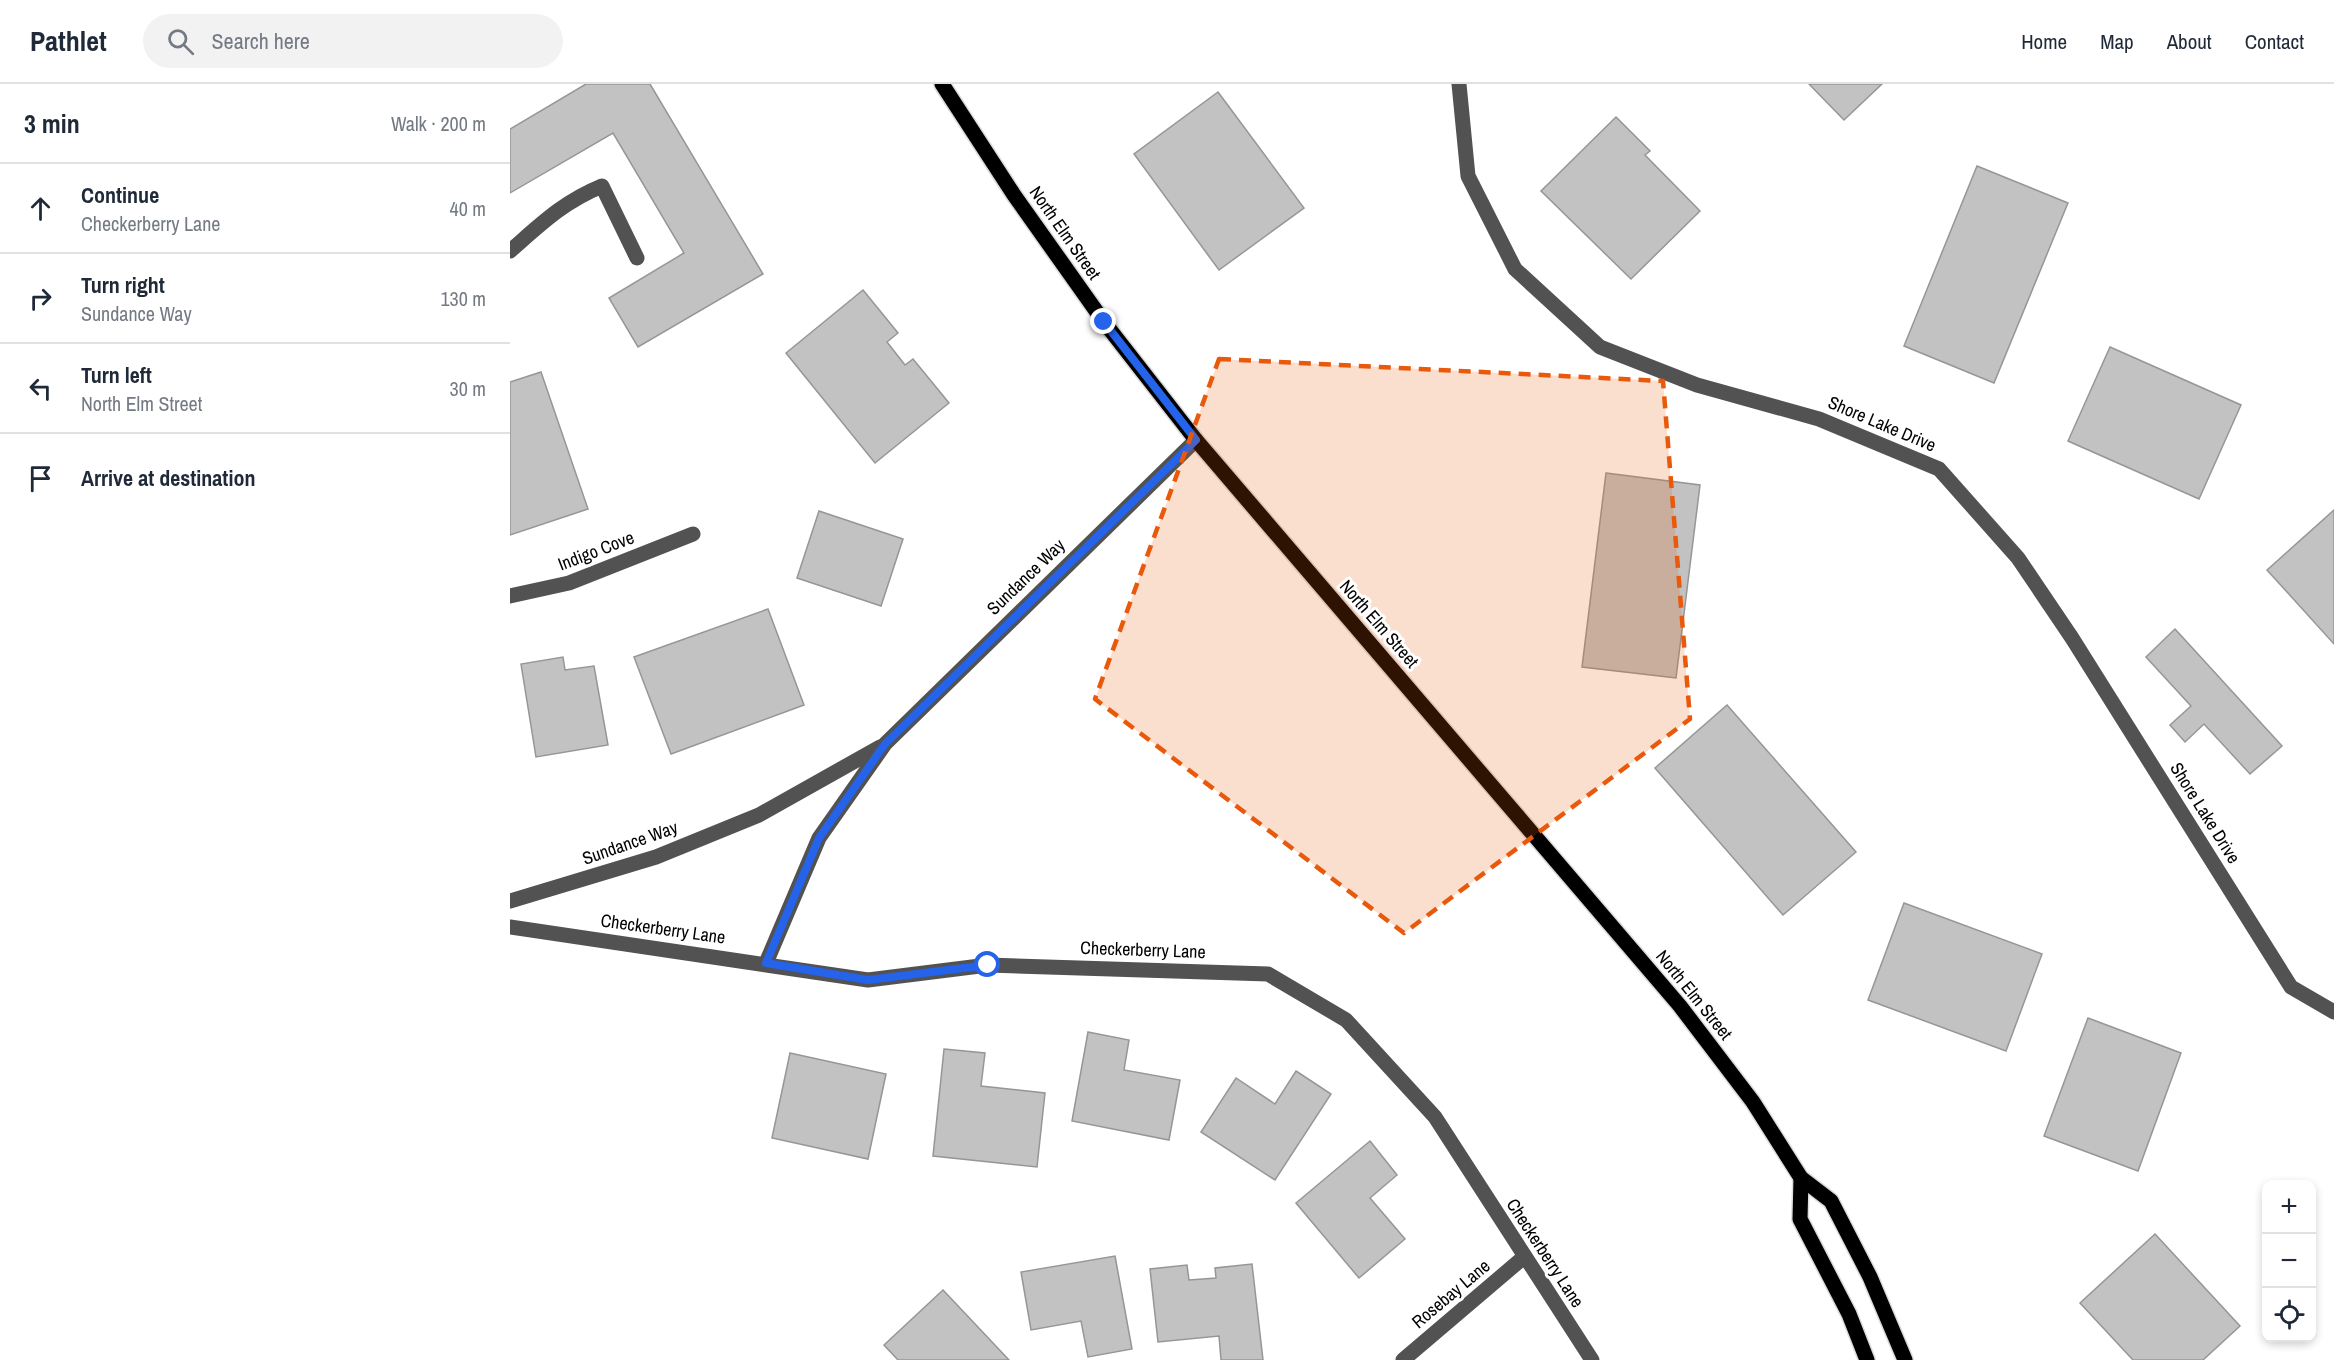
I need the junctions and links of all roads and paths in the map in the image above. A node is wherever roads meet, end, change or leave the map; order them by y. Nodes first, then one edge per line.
1 (942, 84) edge
2 (1459, 84) edge
3 (510, 251) edge
4 (637, 258) dead end
5 (1196, 440) junction
6 (693, 534) dead end
7 (510, 596) edge
8 (885, 744) junction
9 (510, 902) edge
10 (510, 927) edge
11 (766, 963) junction
12 (2334, 1012) edge
13 (1801, 1178) junction
14 (1524, 1257) junction
15 (1403, 1360) edge
16 (1592, 1360) edge
17 (1867, 1360) edge
18 (1905, 1360) edge

1 - 5 main road, North Elm Street
2 - 12 street, Shore Lake Drive
3 - 4 street
5 - 8 street, Sundance Way
5 - 13 main road, North Elm Street
6 - 7 street, Indigo Cove
8 - 9 street, Sundance Way
8 - 11 street, Sundance Way
10 - 11 street, Checkerberry Lane
11 - 14 street, Checkerberry Lane
13 - 17 main road
13 - 18 main road, North Elm Street
14 - 15 street, Rosebay Lane
14 - 16 street, Checkerberry Lane

